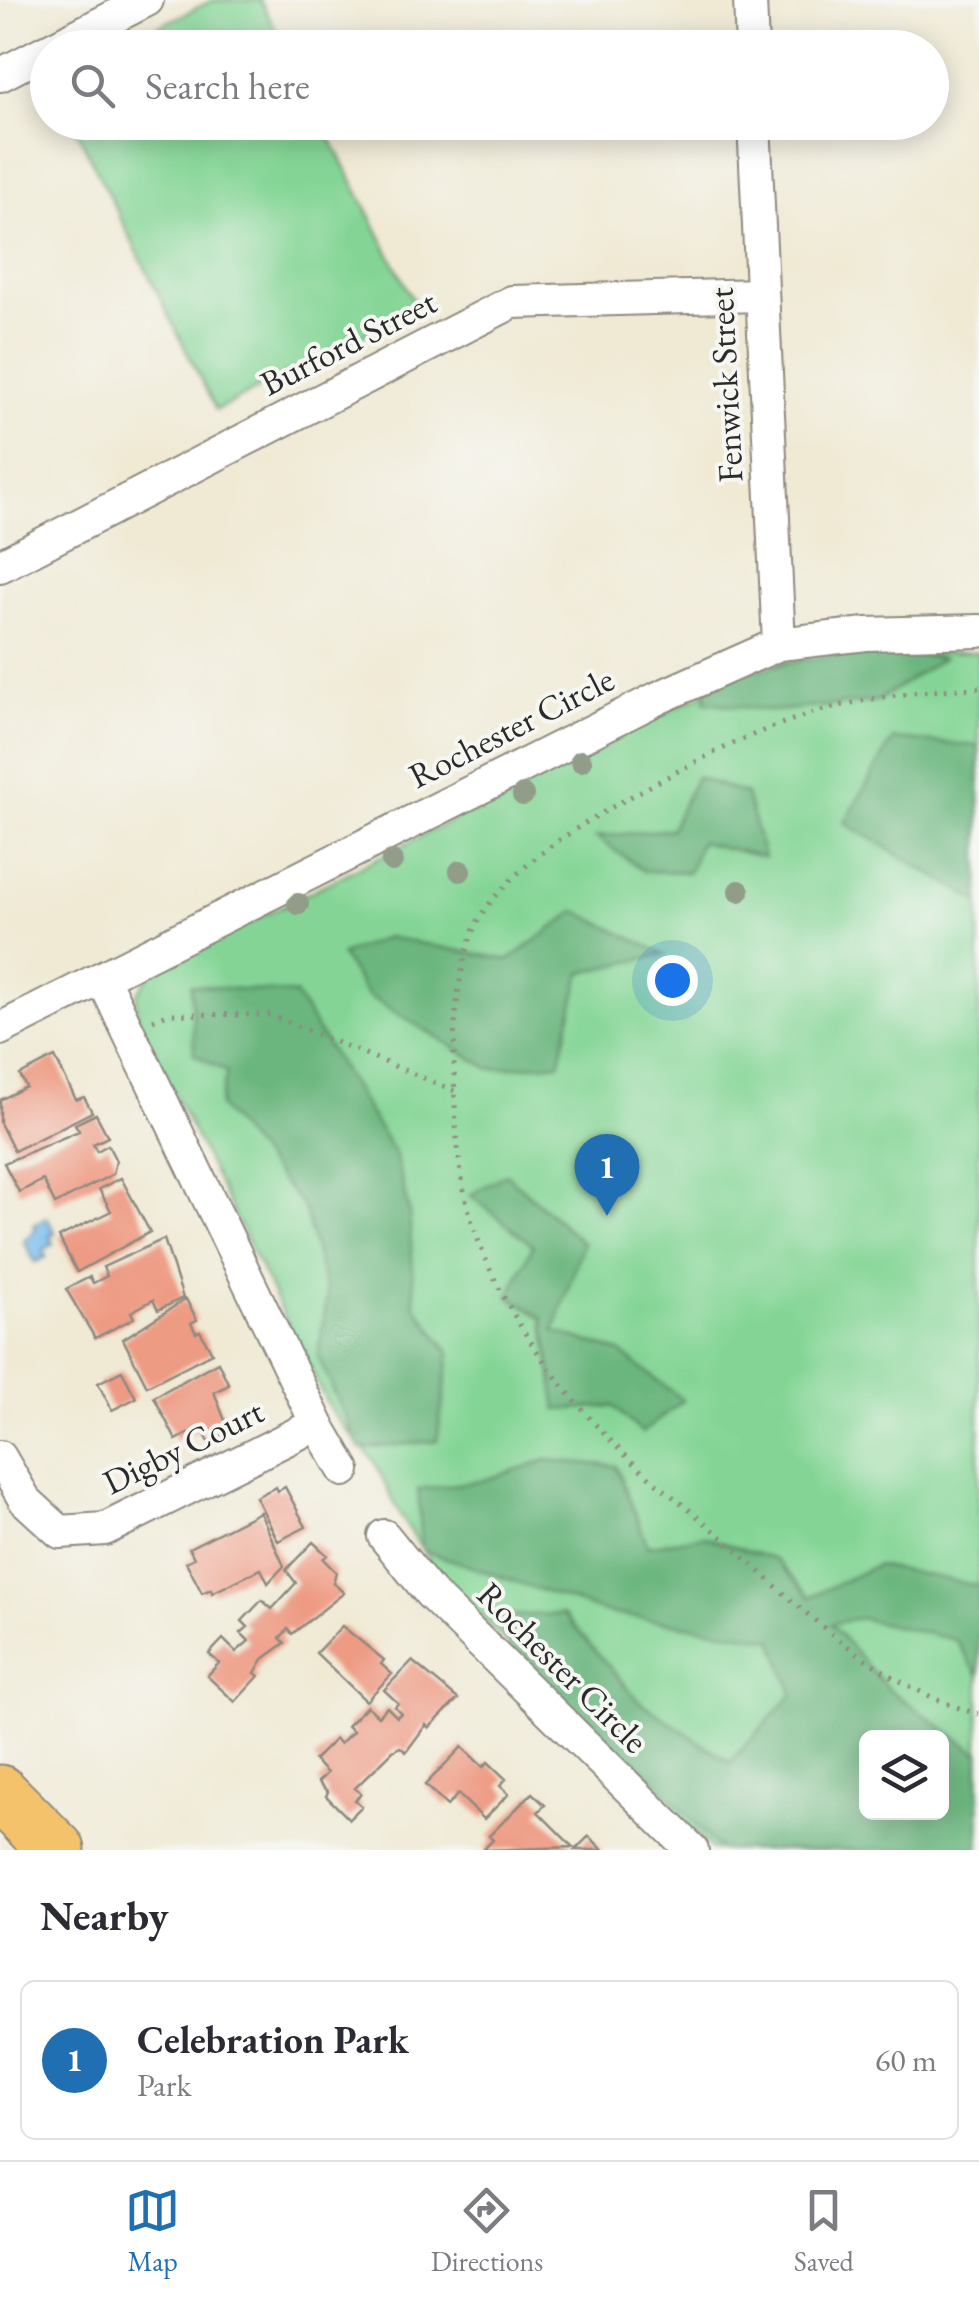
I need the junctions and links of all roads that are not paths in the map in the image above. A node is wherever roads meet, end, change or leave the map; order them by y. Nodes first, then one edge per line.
1 (146, 0) edge
2 (750, 0) edge
3 (87, 30) edge
4 (751, 30) edge
5 (30, 59) edge
6 (0, 74) edge
7 (755, 140) edge
8 (760, 295) junction
9 (0, 566) edge
10 (979, 631) edge
11 (778, 644) junction
12 (103, 979) junction
13 (0, 1028) edge
14 (318, 1424) junction
15 (0, 1457) edge
16 (344, 1470) dead end
17 (384, 1536) dead end
18 (0, 1793) edge
19 (57, 1850) edge
20 (692, 1850) edge

1 - 3 street
2 - 4 street
5 - 6 street
7 - 8 street, Fenwick Street
8 - 9 street, Burford Street
8 - 11 street, Fenwick Street
10 - 11 street, Rochester Circle
11 - 12 street, Rochester Circle
12 - 13 street, Rochester Circle
12 - 14 street
14 - 15 street, Digby Court
14 - 16 street
17 - 20 street, Rochester Circle
18 - 19 highway

